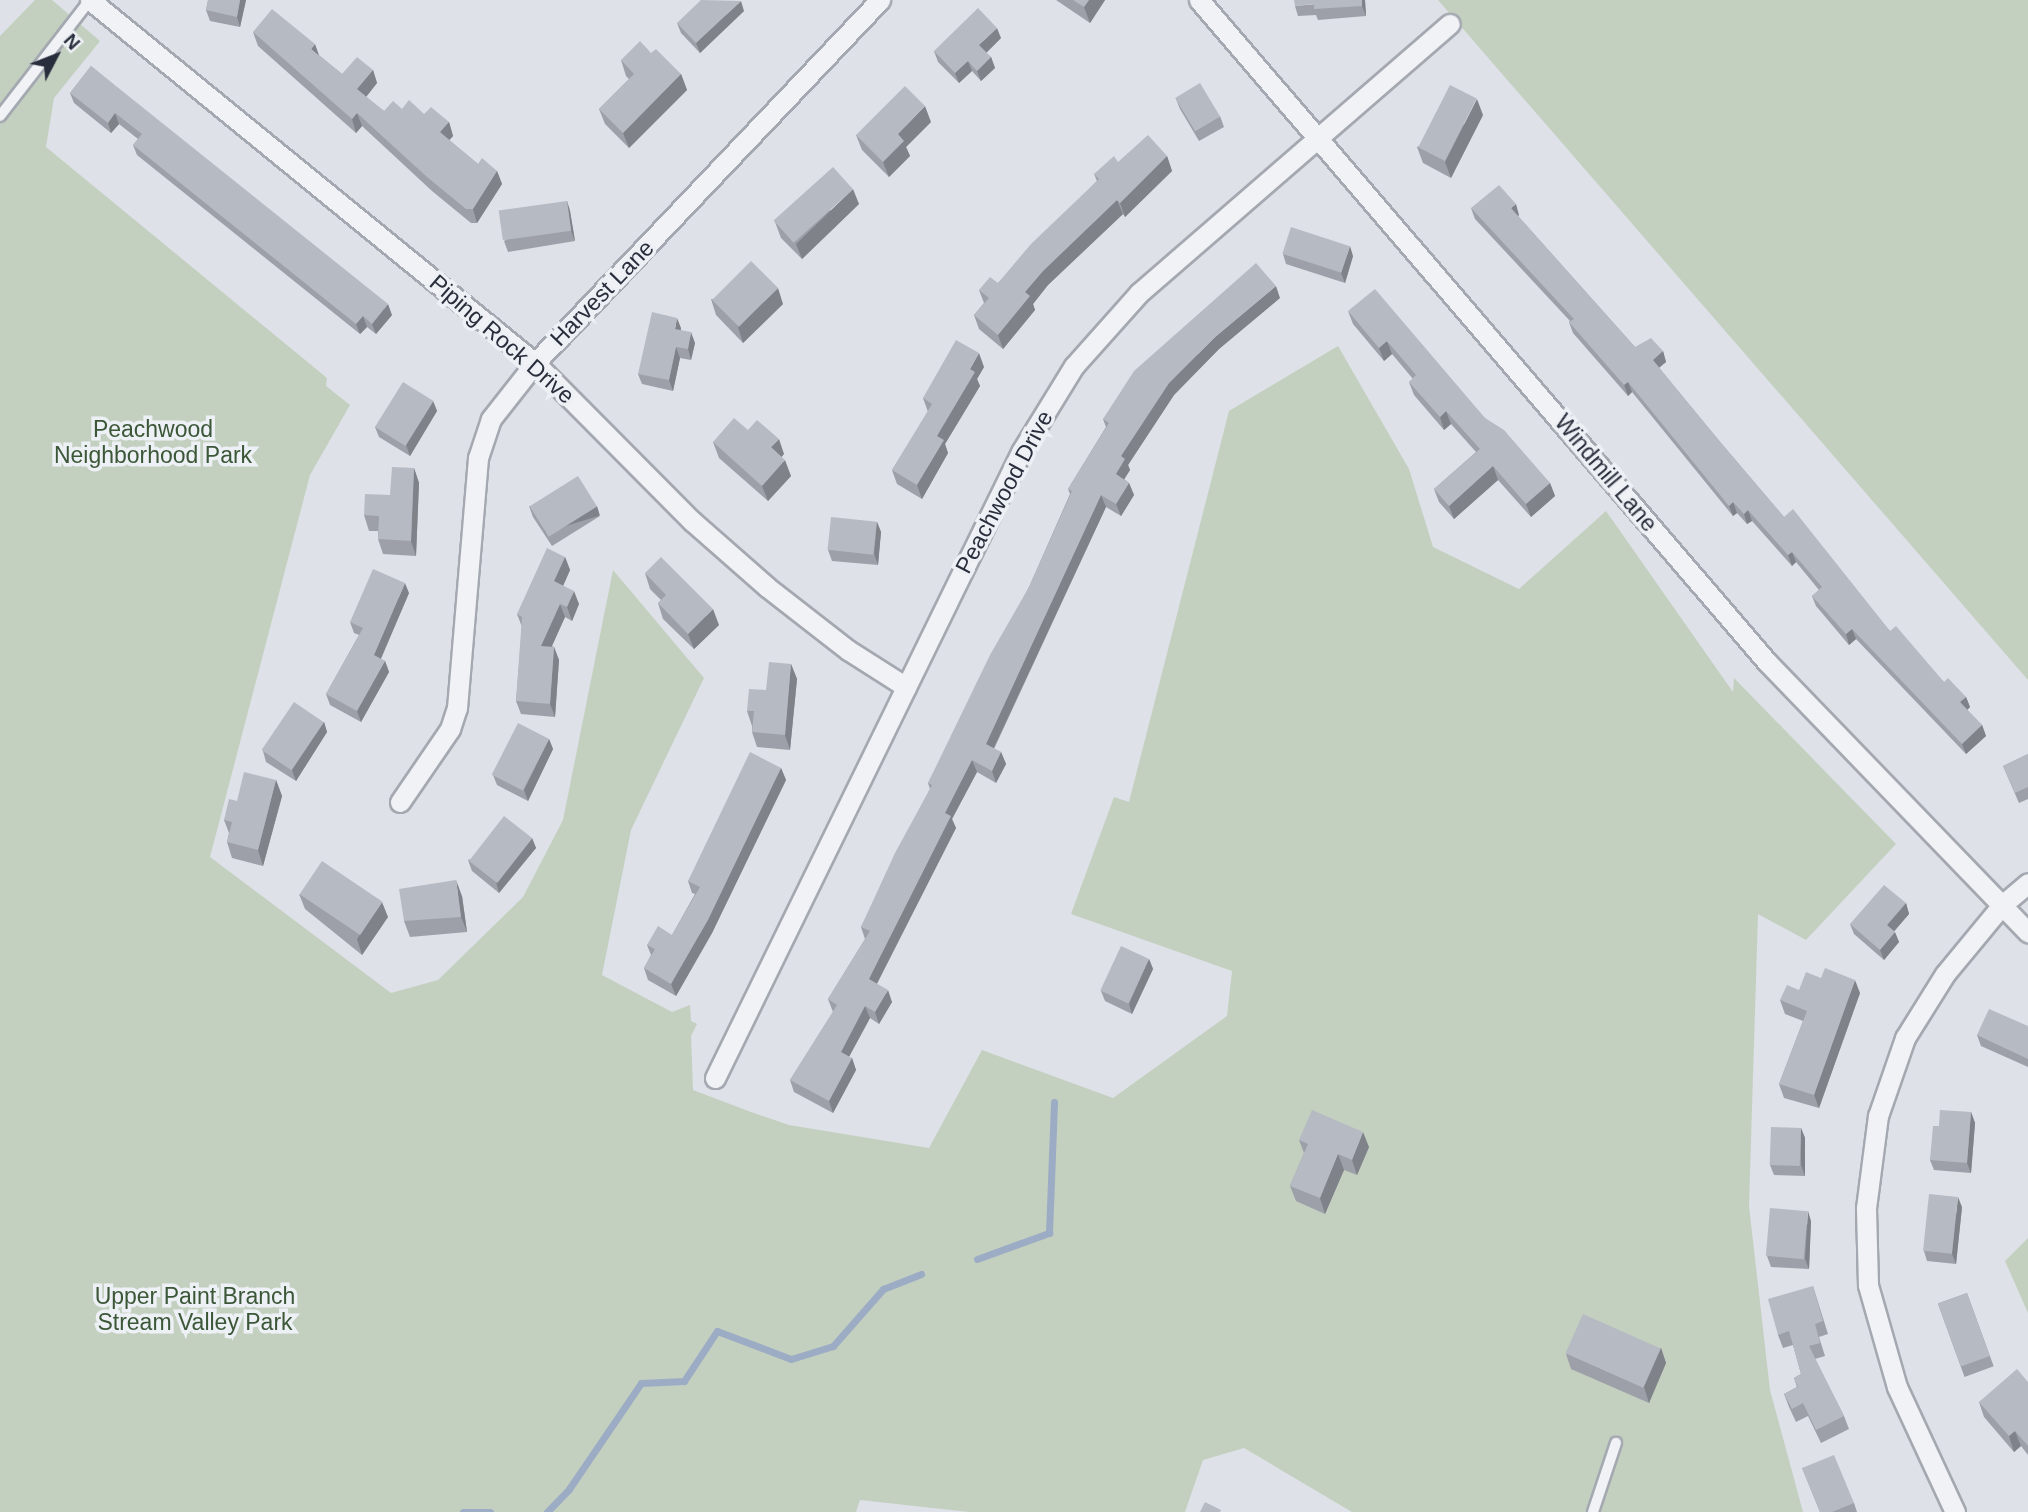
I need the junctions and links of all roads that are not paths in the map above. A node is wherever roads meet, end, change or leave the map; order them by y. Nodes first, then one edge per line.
1 (880, 0) edge
2 (1199, 0) edge
3 (97, 2) edge
4 (1450, 24) dead end
5 (0, 116) edge
6 (1320, 136) junction
7 (535, 363) junction
8 (906, 687) junction
9 (400, 802) dead end
10 (2028, 883) edge
11 (2002, 905) junction
12 (2028, 932) edge
13 (715, 1078) dead end
14 (1616, 1443) dead end
15 (1593, 1512) edge
16 (1955, 1512) edge

1 - 7 street, Harvest Lane
2 - 6 street, Windmill Lane
3 - 5 lane
3 - 7 street, Piping Rock Drive
4 - 6 street, Peachwood Drive
6 - 8 street, Peachwood Drive
6 - 11 street, Windmill Lane
7 - 8 street, Piping Rock Drive
7 - 9 street, Harvest Lane
8 - 13 street, Peachwood Drive
10 - 11 street
11 - 12 street, Windmill Lane
11 - 16 street
14 - 15 lane

